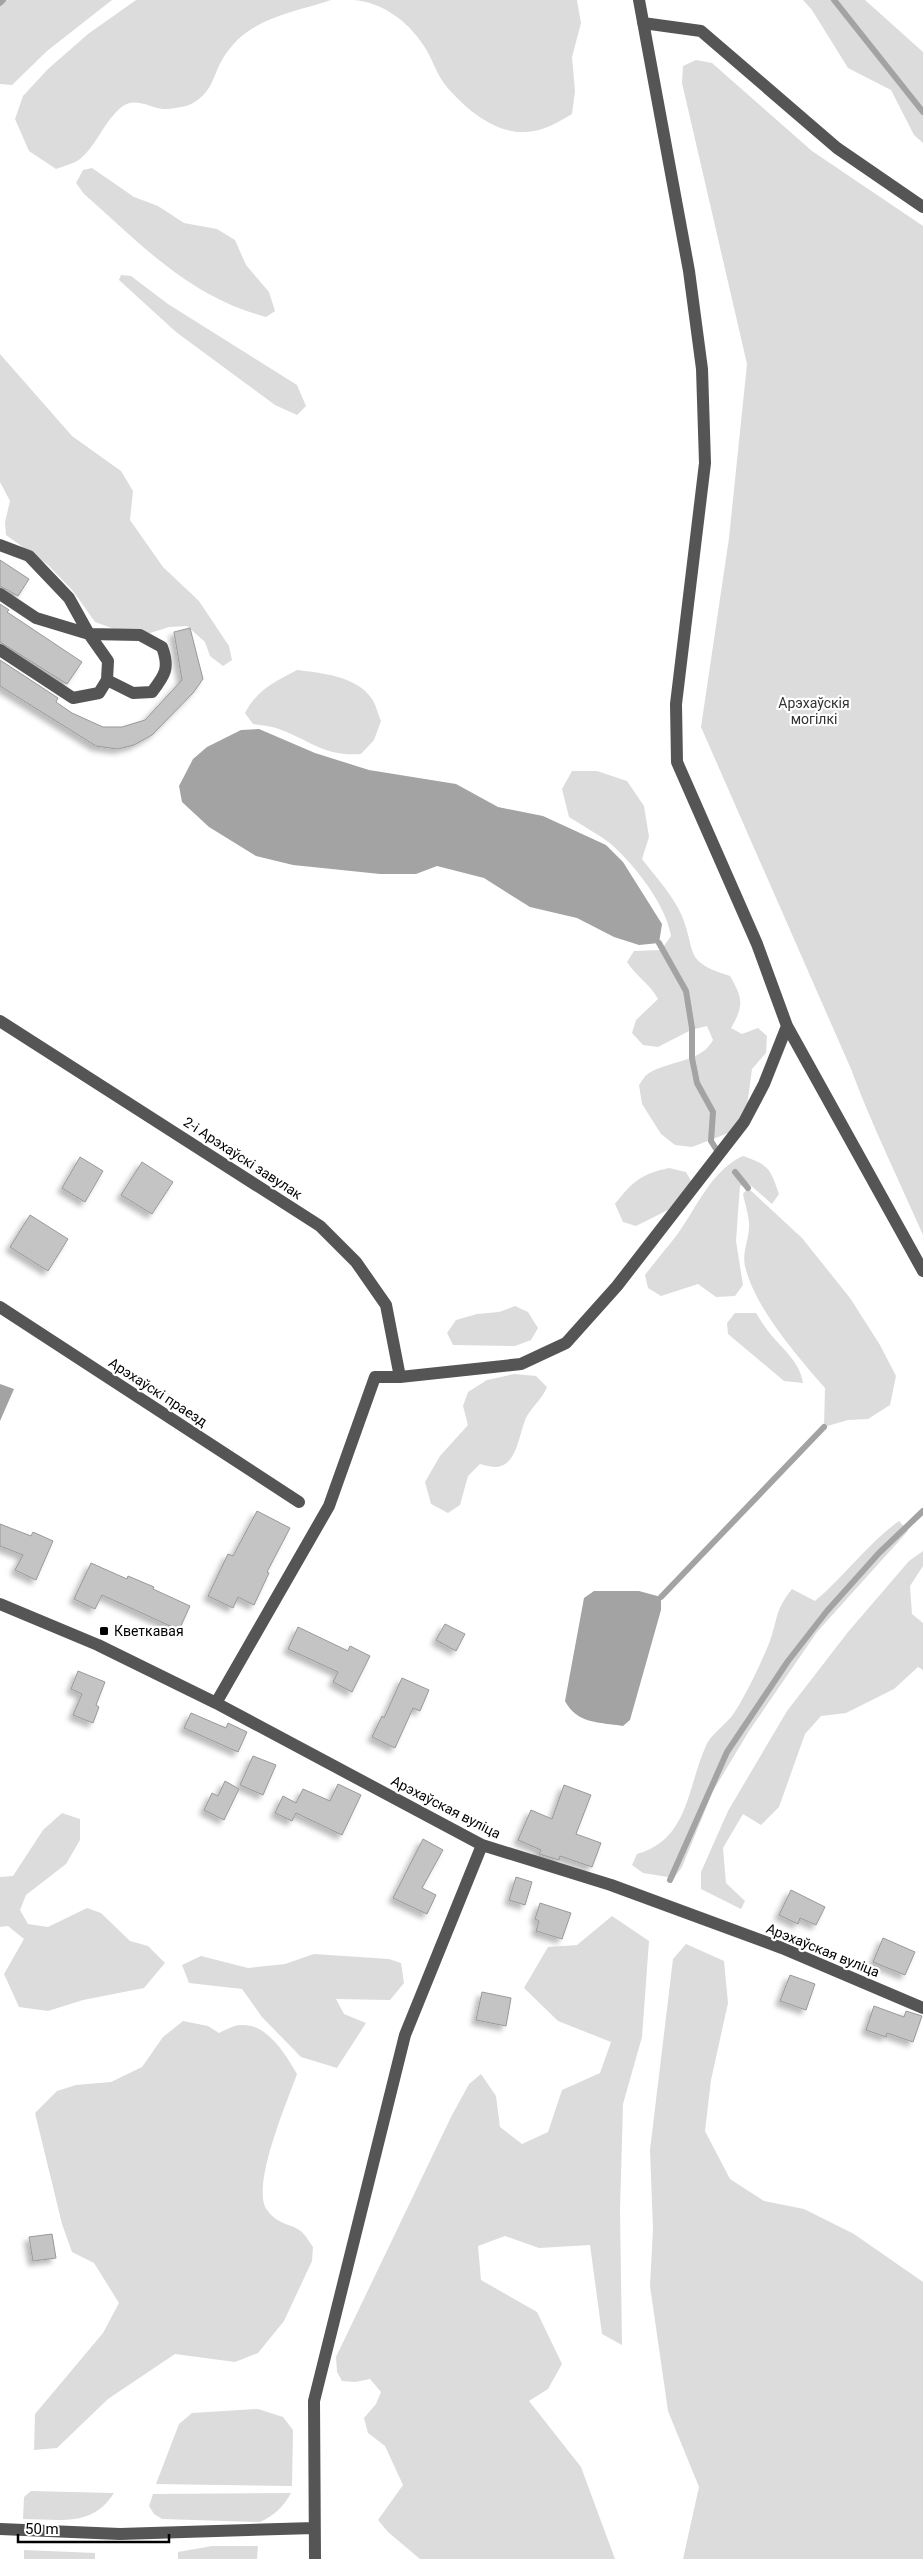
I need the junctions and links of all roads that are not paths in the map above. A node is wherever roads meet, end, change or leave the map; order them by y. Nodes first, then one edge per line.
1 (639, 0) edge
2 (643, 24) junction
3 (923, 206) edge
4 (0, 545) edge
5 (0, 594) edge
6 (89, 634) junction
7 (0, 650) edge
8 (107, 680) junction
9 (0, 1021) edge
10 (787, 1026) junction
11 (923, 1271) edge
12 (0, 1307) edge
13 (400, 1376) junction
14 (299, 1502) dead end
15 (0, 1604) edge
16 (216, 1703) junction
17 (482, 1845) junction
18 (923, 2008) edge
19 (314, 2528) junction
20 (0, 2529) edge
21 (314, 2559) edge

1 - 2 street
2 - 3 street
2 - 10 street
4 - 6 street
5 - 6 street
6 - 8 street
6 - 8 street
7 - 8 street
9 - 13 street, 2-і Арэхаўскі завулак
10 - 11 street
10 - 13 street
12 - 14 street, Арэхаўскі праезд
13 - 16 street
15 - 16 street, Арэхаўская вуліца
16 - 17 street, Арэхаўская вуліца
17 - 18 street, Арэхаўская вуліца
17 - 19 street
19 - 20 street
19 - 21 street

